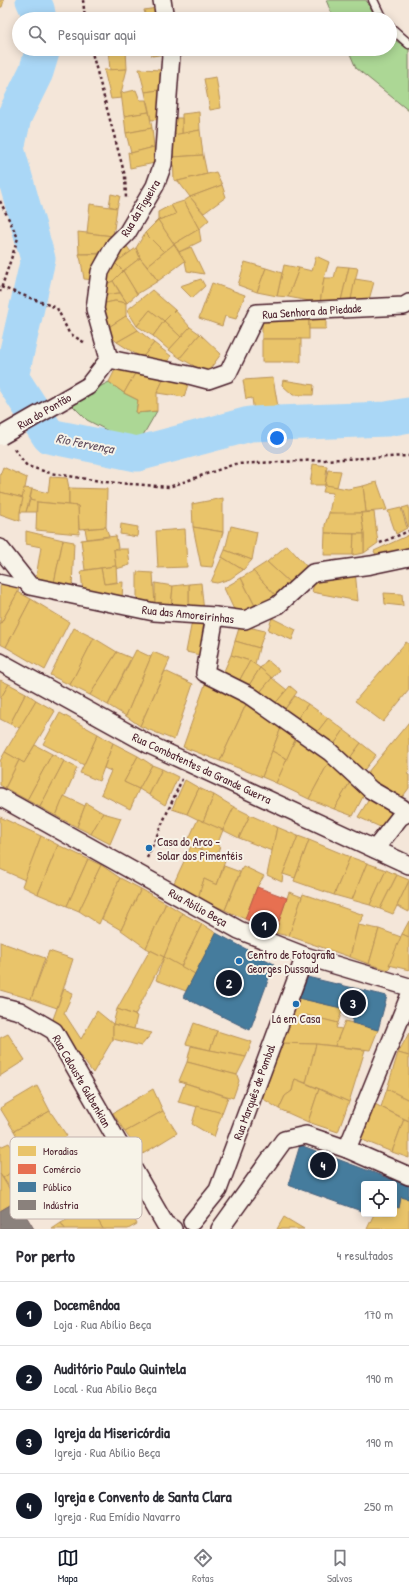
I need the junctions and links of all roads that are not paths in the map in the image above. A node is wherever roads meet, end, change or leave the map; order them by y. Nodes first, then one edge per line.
1 (373, 0) edge
2 (162, 1) edge
3 (164, 12) edge
4 (379, 12) edge
5 (397, 33) edge
6 (409, 44) edge
7 (171, 56) edge
8 (409, 303) edge
9 (109, 359) junction
10 (5, 440) edge
11 (0, 548) edge
12 (409, 557) edge
13 (0, 579) edge
14 (30, 586) junction
15 (215, 616) junction
16 (0, 662) edge
17 (0, 797) edge
18 (407, 812) edge
19 (375, 849) junction
20 (409, 865) edge
21 (305, 956) junction
22 (409, 987) edge
23 (409, 997) edge
24 (0, 1006) edge
25 (114, 1137) edge
26 (347, 1149) junction
27 (409, 1176) edge
28 (142, 1186) edge
29 (232, 1212) junction
30 (192, 1222) junction
31 (165, 1227) edge
32 (220, 1229) edge

1 - 4 lane
2 - 3 street
5 - 6 lane
7 - 9 street, Rua da Figueira
8 - 9 street, Rua Senhora da Piedade
9 - 10 street, Rua do Pontão, bridge
11 - 14 street
12 - 15 street, Rua das Amoreirinhas
13 - 14 lane, Rua das Amoreirinhas
14 - 15 street, Rua das Amoreirinhas
15 - 18 street
16 - 19 street, Rua Combatentes da Grande Guerra
17 - 21 street, Rua Abílio Beça
18 - 19 street
19 - 20 street, Rua Combatentes da Grande Guerra
21 - 22 street, Rua Abílio Beça
21 - 30 street, Rua Marquês de Pombal
23 - 26 street
24 - 25 street, Rua Calouste Gulbenkian
26 - 27 street
26 - 29 street
28 - 31 street, Rua Calouste Gulbenkian
29 - 30 street
29 - 32 street
30 - 31 street

